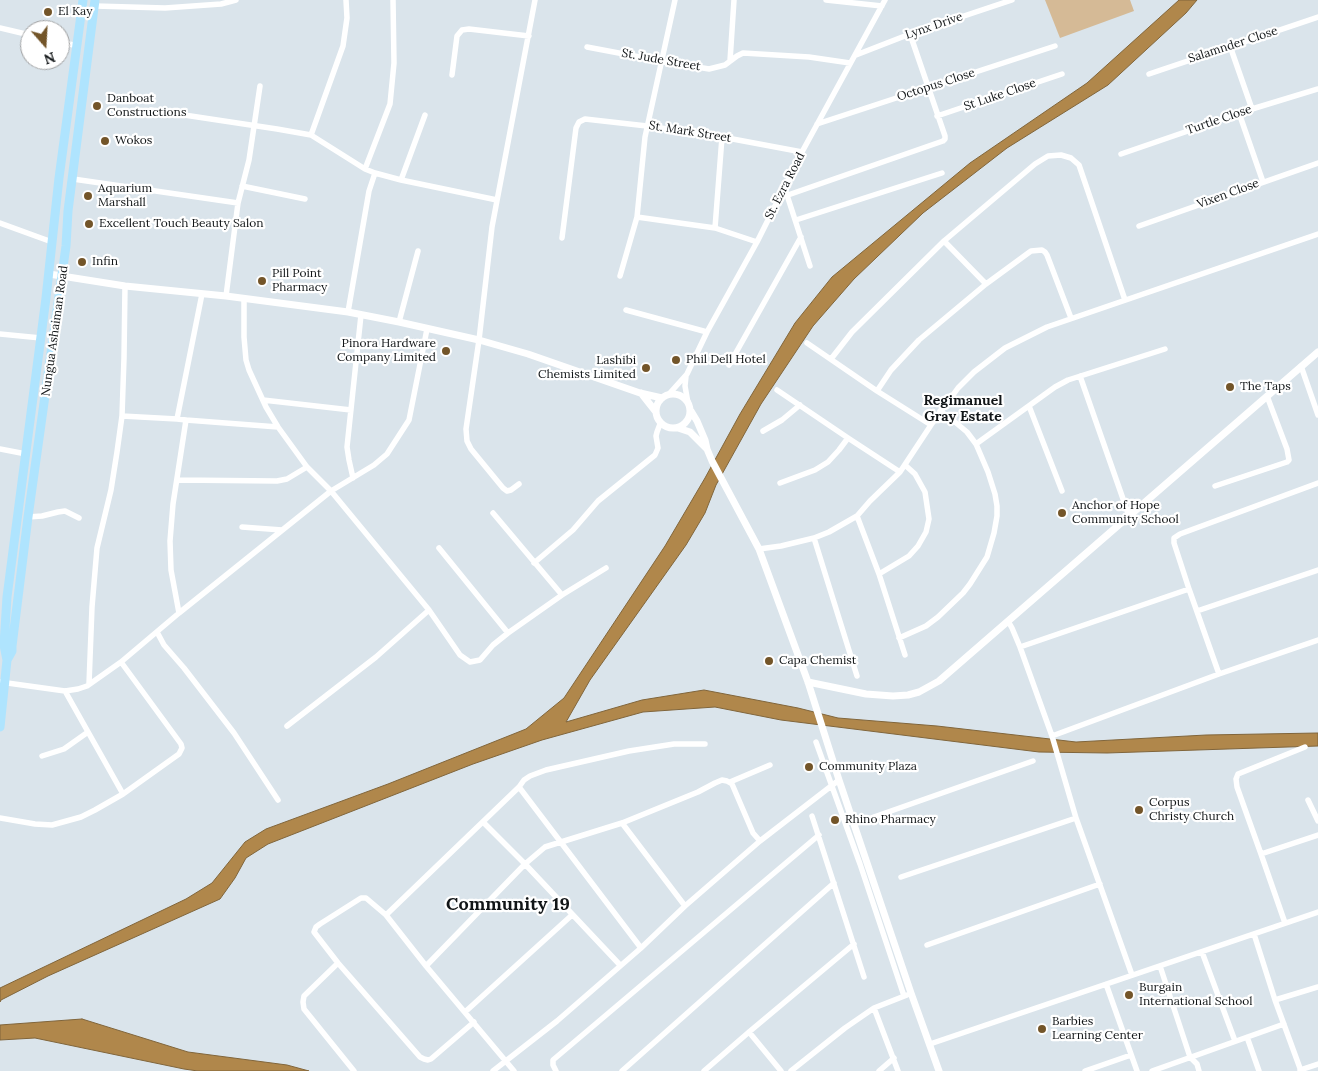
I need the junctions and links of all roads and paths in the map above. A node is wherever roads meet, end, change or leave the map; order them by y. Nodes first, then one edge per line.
1 (83, 0) edge
2 (166, 0) edge
3 (236, 0) edge
4 (346, 0) edge
5 (393, 0) edge
6 (535, 0) edge
7 (675, 0) edge
8 (734, 0) edge
9 (826, 0) edge
10 (1012, 0) edge
11 (95, 3) edge
12 (884, 3) edge
13 (165, 8) junction
14 (1318, 18) edge
15 (0, 28) edge
16 (20, 33) edge
17 (910, 34) junction
18 (529, 36) junction
19 (70, 44) edge
20 (78, 46) junction
21 (1055, 46) dead end
22 (1230, 46) junction
23 (587, 47) dead end
24 (856, 55) junction
25 (661, 61) junction
26 (730, 61) junction
27 (850, 63) junction
28 (1062, 74) dead end
29 (1149, 74) dead end
30 (452, 75) dead end
31 (260, 86) dead end
32 (928, 88) junction
33 (1318, 88) edge
34 (1252, 109) junction
35 (151, 110) dead end
36 (1240, 114) junction
37 (425, 115) dead end
38 (937, 116) junction
39 (817, 124) junction
40 (255, 126) junction
41 (647, 126) junction
42 (311, 135) junction
43 (722, 137) junction
44 (802, 152) junction
45 (1121, 154) dead end
46 (1318, 163) edge
47 (365, 169) junction
48 (375, 173) junction
49 (942, 173) dead end
50 (73, 179) junction
51 (401, 180) junction
52 (1263, 182) junction
53 (242, 186) junction
54 (784, 187) junction
55 (788, 195) junction
56 (305, 199) dead end
57 (497, 200) junction
58 (238, 203) junction
59 (637, 217) junction
60 (796, 220) junction
61 (0, 223) edge
62 (1139, 226) dead end
63 (715, 228) junction
64 (1318, 234) edge
65 (801, 237) junction
66 (562, 238) dead end
67 (944, 241) junction
68 (52, 242) junction
69 (757, 242) junction
70 (418, 251) dead end
71 (810, 266) dead end
72 (49, 274) junction
73 (62, 276) junction
74 (620, 276) dead end
75 (986, 284) junction
76 (125, 286) junction
77 (202, 294) junction
78 (226, 296) junction
79 (244, 298) junction
80 (1125, 300) junction
81 (626, 310) dead end
82 (348, 312) junction
83 (360, 314) junction
84 (1071, 318) junction
85 (399, 322) junction
86 (427, 329) junction
87 (707, 332) junction
88 (0, 334) edge
89 (41, 338) junction
90 (479, 340) junction
91 (807, 343) dead end
92 (1165, 349) dead end
93 (1318, 352) edge
94 (831, 359) junction
95 (729, 365) dead end
96 (1301, 366) junction
97 (687, 374) junction
98 (1080, 376) junction
99 (777, 390) dead end
100 (877, 391) junction
101 (640, 393) junction
102 (669, 394) junction
103 (1267, 396) junction
104 (662, 398) junction
105 (263, 400) junction
106 (688, 403) junction
107 (800, 405) junction
108 (1029, 406) junction
109 (351, 410) junction
110 (690, 411) junction
111 (940, 411) junction
112 (656, 412) junction
113 (1318, 415) edge
114 (122, 416) junction
115 (177, 418) junction
116 (186, 420) junction
117 (660, 424) junction
118 (931, 425) junction
119 (278, 427) junction
120 (678, 428) junction
121 (763, 431) dead end
122 (848, 438) junction
123 (976, 444) junction
124 (0, 448) edge
125 (706, 449) junction
126 (26, 454) junction
127 (904, 465) junction
128 (307, 467) junction
129 (900, 472) junction
130 (353, 478) junction
131 (177, 480) junction
132 (780, 483) dead end
133 (519, 484) dead end
134 (1318, 484) edge
135 (1215, 486) dead end
136 (331, 491) junction
137 (1062, 491) dead end
138 (493, 513) dead end
139 (857, 516) junction
140 (1129, 516) junction
141 (28, 517) junction
142 (80, 518) dead end
143 (242, 527) dead end
144 (282, 530) junction
145 (814, 538) junction
146 (439, 548) dead end
147 (759, 549) junction
148 (534, 563) junction
149 (606, 568) dead end
150 (1318, 570) edge
151 (879, 574) junction
152 (1189, 589) junction
153 (562, 595) junction
154 (429, 610) junction
155 (1197, 610) junction
156 (179, 613) junction
157 (1008, 621) junction
158 (157, 632) junction
159 (508, 633) junction
160 (899, 638) junction
161 (1318, 640) edge
162 (8, 645) junction
163 (1020, 647) junction
164 (905, 655) dead end
165 (121, 662) junction
166 (1219, 674) junction
167 (857, 676) dead end
168 (3, 682) edge
169 (808, 682) junction
170 (89, 684) junction
171 (65, 691) junction
172 (288, 726) dead end
173 (0, 727) edge
174 (88, 732) junction
175 (1052, 737) junction
176 (816, 742) dead end
177 (705, 744) dead end
178 (1305, 747) dead end
179 (42, 756) dead end
180 (1033, 761) dead end
181 (770, 765) dead end
182 (839, 780) junction
183 (730, 782) junction
184 (831, 786) junction
185 (519, 787) junction
186 (123, 794) junction
187 (278, 800) dead end
188 (1308, 800) dead end
189 (812, 816) dead end
190 (0, 818) edge
191 (1076, 818) junction
192 (1318, 821) edge
193 (482, 822) junction
194 (622, 824) junction
195 (854, 824) junction
196 (818, 835) junction
197 (1318, 835) edge
198 (760, 841) junction
199 (561, 842) junction
200 (1261, 854) junction
201 (525, 864) junction
202 (901, 878) dead end
203 (834, 884) junction
204 (1100, 884) junction
205 (685, 906) junction
206 (1318, 912) edge
207 (386, 915) junction
208 (572, 915) junction
209 (1285, 923) junction
210 (1254, 934) junction
211 (854, 944) junction
212 (926, 945) dead end
213 (641, 948) junction
214 (1202, 952) junction
215 (338, 963) junction
216 (620, 965) junction
217 (426, 966) junction
218 (1160, 966) junction
219 (1132, 975) junction
220 (864, 977) dead end
221 (1106, 984) junction
222 (1318, 987) edge
223 (908, 994) junction
224 (1275, 1000) junction
225 (874, 1008) junction
226 (465, 1012) junction
227 (474, 1022) junction
228 (1284, 1024) junction
229 (748, 1032) junction
230 (1247, 1037) junction
231 (1235, 1041) junction
232 (930, 1044) junction
233 (1131, 1055) junction
234 (1190, 1057) junction
235 (894, 1058) junction
236 (506, 1061) junction
237 (1318, 1064) edge
238 (354, 1071) edge
239 (493, 1071) edge
240 (514, 1071) edge
241 (556, 1071) edge
242 (622, 1071) edge
243 (704, 1071) edge
244 (781, 1071) edge
245 (791, 1071) edge
246 (879, 1071) edge
247 (898, 1071) edge
248 (939, 1071) edge
249 (1085, 1071) edge
250 (1137, 1071) edge
251 (1152, 1071) edge
252 (1199, 1071) edge
253 (1259, 1071) edge
254 (1300, 1071) edge

1 - 20 main road, Nungua Ashaiman Road
2 - 13 street
3 - 13 street
4 - 42 street
5 - 47 street
6 - 18 street
7 - 25 street
8 - 26 street
9 - 12 street
10 - 17 street, Lynx Drive
11 - 13 street
11 - 50 main road, Nungua Ashaiman Road
12 - 24 street, St. Ezra Road
14 - 22 street, Salamnder Close
15 - 16 street
17 - 24 street, Lynx Drive
17 - 32 street
18 - 30 street
18 - 57 street
19 - 20 street
20 - 68 main road, Nungua Ashaiman Road
21 - 32 street, Octopus Close
22 - 29 street, Salamnder Close
22 - 34 street
23 - 25 street, St. Jude Street
24 - 27 street, St. Ezra Road
25 - 26 street, St. Jude Street
25 - 41 street
26 - 27 street, St. Jude Street
27 - 39 street, St. Ezra Road
28 - 38 street, St Luke Close
31 - 40 street
32 - 38 street
32 - 39 street, Octopus Close
33 - 34 street, Turtle Close
34 - 36 street, Turtle Close
35 - 40 street
36 - 45 street, Turtle Close
36 - 52 street
37 - 51 street
38 - 55 street
39 - 44 street, St. Ezra Road
40 - 42 street
40 - 53 street
41 - 43 street, St. Mark Street
41 - 59 street
41 - 66 street, St. Mark Street
42 - 47 street
43 - 44 street, St. Mark Street
43 - 63 street
44 - 54 street, St. Ezra Road
46 - 52 street, Vixen Close
47 - 48 street
48 - 51 street
48 - 82 street
49 - 60 street
50 - 58 street
50 - 73 main road, Nungua Ashaiman Road
51 - 57 street
52 - 62 street, Vixen Close
53 - 56 street
53 - 58 street
54 - 55 street
54 - 69 street, St. Ezra Road
55 - 60 street
57 - 90 street
58 - 78 street
59 - 63 street
59 - 74 street
60 - 65 street
61 - 68 street
63 - 69 street
64 - 80 street
65 - 71 street
65 - 95 street
67 - 75 street
67 - 80 street
67 - 94 street
68 - 72 main road, Nungua Ashaiman Road
69 - 87 street, St. Ezra Road
70 - 85 street
72 - 73 street
72 - 89 main road, Nungua Ashaiman Road
73 - 76 street
73 - 141 main road, Nungua Ashaiman Road
75 - 84 street
75 - 100 street
76 - 77 street
76 - 114 street
77 - 78 street
77 - 115 street
78 - 79 street
79 - 82 street
79 - 105 street
80 - 84 street
81 - 87 street
82 - 83 street
83 - 85 street
83 - 109 street
84 - 111 street
85 - 86 street
86 - 90 street
86 - 130 street
87 - 97 street, St. Ezra Road
88 - 89 street
89 - 126 main road, Nungua Ashaiman Road
90 - 101 street
90 - 133 street
91 - 94 street
92 - 98 street
93 - 96 street
94 - 100 street
96 - 103 street
96 - 113 street
97 - 102 street
97 - 106 street
98 - 108 street
98 - 140 street
99 - 107 street
100 - 118 street
101 - 104 street
101 - 112 street
102 - 104 street
102 - 106 street
103 - 135 street
103 - 140 street
104 - 112 street
105 - 109 street
105 - 119 street
106 - 110 street
107 - 121 street
107 - 122 street
108 - 123 street
108 - 137 street
109 - 130 street
110 - 120 street
110 - 125 street
111 - 118 street
111 - 123 street
112 - 117 street
114 - 115 street
114 - 170 street
115 - 116 street
116 - 119 street
116 - 131 street
117 - 120 street
117 - 148 street
118 - 127 street
119 - 128 street
120 - 125 street
122 - 129 street
122 - 132 street
123 - 160 street
124 - 126 street
125 - 147 street
126 - 162 main road, Nungua Ashaiman Road
127 - 129 street
127 - 151 street
128 - 131 street
128 - 136 street
129 - 139 street
130 - 136 street
131 - 156 street
134 - 152 street
136 - 144 street
136 - 154 street
138 - 148 street
139 - 145 street
139 - 151 street
140 - 157 street
141 - 142 street
141 - 162 main road, Nungua Ashaiman Road
143 - 144 street
144 - 156 street
145 - 147 street
145 - 167 street
146 - 159 street
147 - 169 street
148 - 153 street
149 - 153 street
150 - 155 street
151 - 160 street
152 - 155 street
152 - 163 street
153 - 159 street
154 - 159 street
154 - 172 street
155 - 166 street
156 - 158 street
157 - 163 street
157 - 169 street
158 - 165 street
158 - 187 street
160 - 164 street
161 - 166 street
162 - 168 main road, Nungua Ashaiman Road
163 - 175 street
165 - 170 street
165 - 186 street
166 - 175 street
168 - 171 street
168 - 173 main road, Nungua Ashaiman Road
169 - 182 street
170 - 171 street
171 - 174 street
174 - 179 street
174 - 186 street
175 - 191 street
176 - 184 street
177 - 185 street
178 - 200 street
180 - 195 street
181 - 183 street
182 - 184 street
182 - 195 street
183 - 194 street
183 - 198 street
184 - 198 street
184 - 223 street
185 - 193 street
185 - 199 street
186 - 190 street
188 - 192 street
189 - 196 street
191 - 202 street
191 - 204 street
193 - 201 street
193 - 207 street
194 - 199 street
194 - 205 street
195 - 223 street
196 - 203 street
196 - 241 street
197 - 200 street
198 - 205 street
199 - 201 street
199 - 213 street
200 - 209 street
201 - 208 street
201 - 217 street
203 - 211 street
203 - 242 street
204 - 212 street
204 - 219 street
205 - 213 street
206 - 209 street
207 - 215 street
207 - 217 street
208 - 216 street
208 - 226 street
209 - 210 street
210 - 214 street
210 - 224 street
211 - 220 street
211 - 229 street
213 - 216 street
214 - 218 street
214 - 231 street
215 - 227 street
215 - 238 street
216 - 236 street
217 - 226 street
218 - 219 street
218 - 234 street
219 - 221 street
221 - 232 street
221 - 233 street
222 - 224 street
223 - 225 street
223 - 232 street
224 - 228 street
225 - 235 street
225 - 245 street
226 - 227 street
227 - 236 street
228 - 230 street
228 - 254 street
229 - 243 street
229 - 244 street
230 - 231 street
230 - 253 street
231 - 234 street
232 - 248 street
233 - 249 street
233 - 250 street
234 - 251 street
234 - 252 street
235 - 246 street
235 - 247 street
236 - 239 street
236 - 240 street
237 - 254 street

